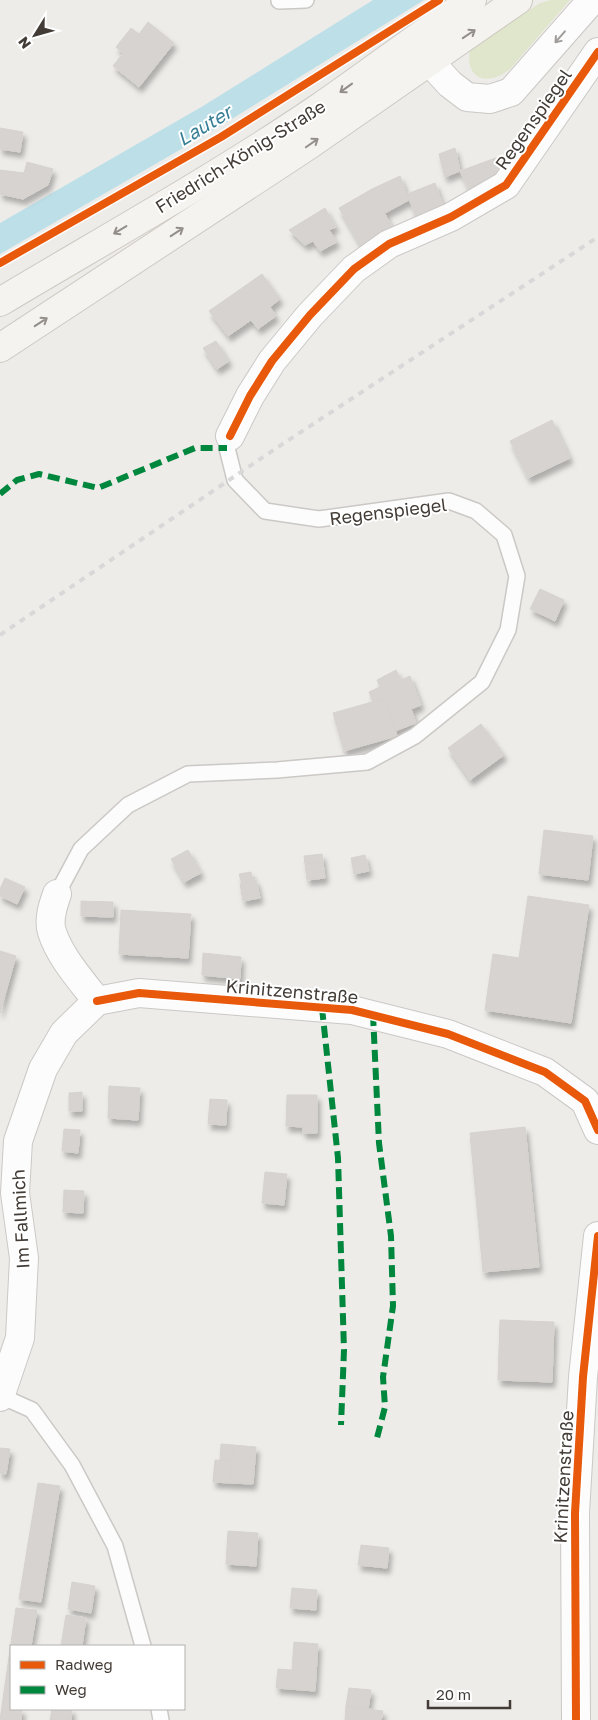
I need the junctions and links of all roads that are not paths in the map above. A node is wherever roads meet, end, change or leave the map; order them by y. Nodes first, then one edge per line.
1 (306, 0) edge
2 (472, 0) edge
3 (518, 0) edge
4 (592, 0) edge
5 (279, 1) edge
6 (598, 52) edge
7 (429, 61) junction
8 (0, 302) edge
9 (0, 348) edge
10 (230, 436) joint
11 (57, 894) joint
12 (97, 1001) junction
13 (591, 1095) edge
14 (598, 1130) edge
15 (598, 1236) edge
16 (590, 1376) edge
17 (0, 1397) edge
18 (143, 1645) edge
19 (576, 1720) edge

1 - 5 lane
2 -> 8 main road, Friedrich-König-Straße
7 -> 3 main road
4 -> 7 street
6 - 10 street, Regenspiegel
9 -> 7 main road
10 - 11 lane, Regenspiegel
11 - 12 street, Regenspiegel
12 - 13 street, Krinitzenstraße
12 - 17 street, Im Fallmich
13 - 14 street, Krinitzenstraße
15 - 16 street, Krinitzenstraße
16 - 19 street, Krinitzenstraße
17 - 18 lane

